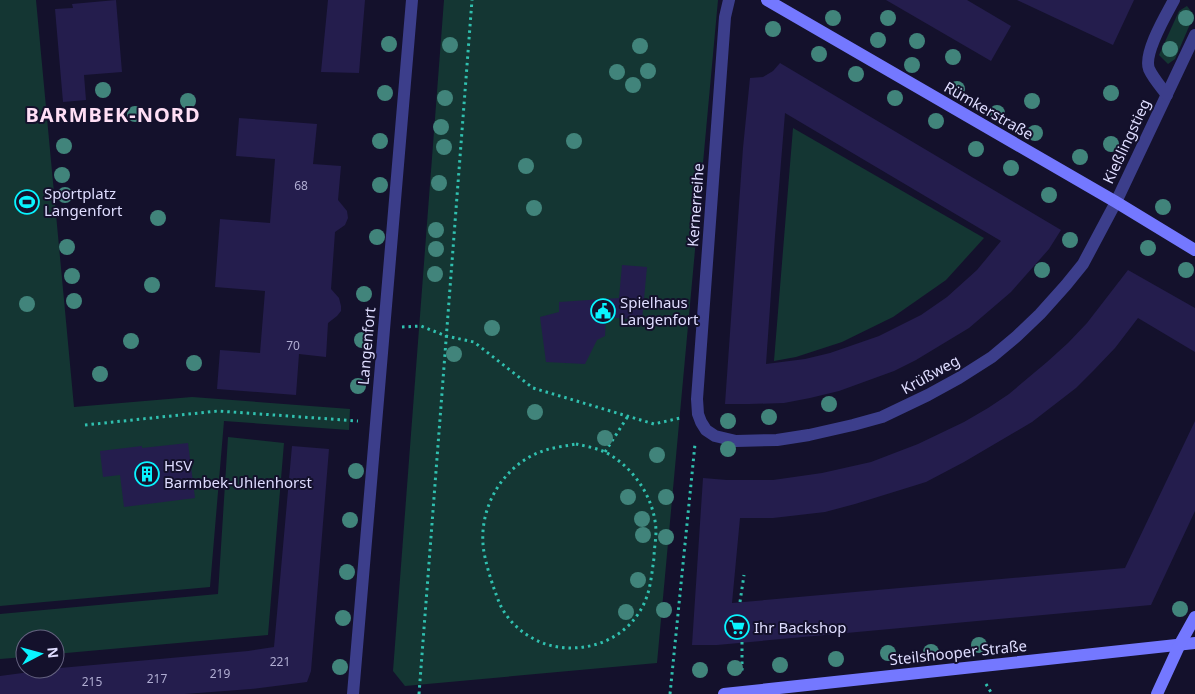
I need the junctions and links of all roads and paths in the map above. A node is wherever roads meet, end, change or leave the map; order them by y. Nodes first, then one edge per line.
1 (412, 0) edge
2 (472, 0) edge
3 (728, 0) edge
4 (767, 0) edge
5 (1174, 0) edge
6 (1195, 35) edge
7 (1167, 95) junction
8 (1116, 202) junction
9 (1195, 250) edge
10 (384, 328) junction
11 (446, 336) junction
12 (698, 414) junction
13 (628, 416) junction
14 (376, 422) junction
15 (85, 426) dead end
16 (605, 452) junction
17 (744, 575) dead end
18 (740, 602) dead end
19 (1195, 618) edge
20 (742, 642) dead end
21 (1195, 643) edge
22 (1180, 644) junction
23 (742, 692) junction
24 (353, 694) edge
25 (419, 694) edge
26 (670, 694) edge
27 (724, 694) edge
28 (1156, 694) edge

1 - 10 street, Langenfort
2 - 11 path
3 - 12 street, Kernerreihe
4 - 8 street, Rümkerstraße
5 - 7 street, Kießlingstieg
6 - 7 street, Kießlingstieg
7 - 8 street, Kießlingstieg
8 - 9 street, Rümkerstraße
8 - 12 street, Krüßweg
10 - 11 path
10 - 14 street, Langenfort
11 - 13 path
11 - 25 path
12 - 13 path
12 - 26 path
13 - 16 path
14 - 15 path
14 - 24 street, Langenfort
16 - 16 path
17 - 18 path
19 - 22 street
20 - 23 path
21 - 22 street, Steilshooper Straße
22 - 23 street, Steilshooper Straße
22 - 28 street
23 - 27 street, Steilshooper Straße

